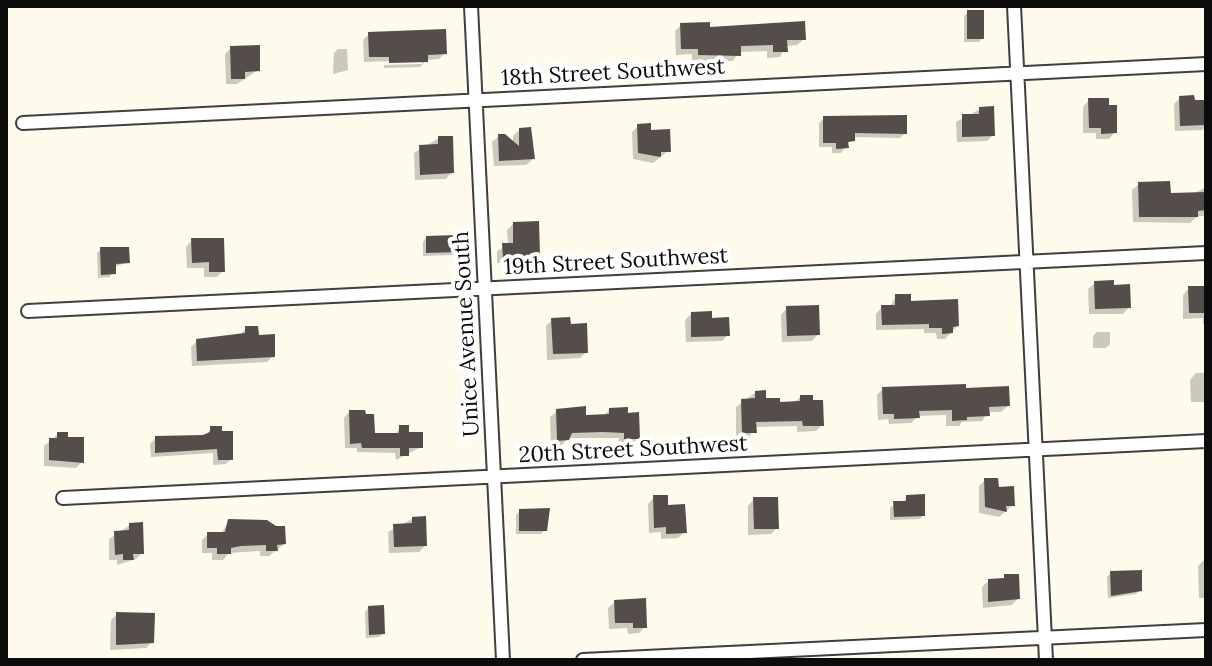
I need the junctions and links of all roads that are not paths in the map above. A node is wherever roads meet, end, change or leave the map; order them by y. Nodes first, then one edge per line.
1 (471, 6) edge
2 (1014, 6) edge
3 (1206, 64) edge
4 (1017, 73) junction
5 (475, 100) junction
6 (23, 123) dead end
7 (1206, 253) edge
8 (1027, 262) junction
9 (484, 289) junction
10 (28, 311) dead end
11 (1206, 441) edge
12 (1036, 450) junction
13 (494, 477) junction
14 (63, 498) dead end
15 (1206, 630) edge
16 (1045, 638) junction
17 (503, 660) edge
18 (583, 660) edge
19 (1046, 660) edge

1 - 5 street, Unice Avenue South
2 - 4 street
3 - 4 street, 18th Street Southwest
4 - 5 street, 18th Street Southwest
4 - 8 street
5 - 6 street, 18th Street Southwest
5 - 9 street, Unice Avenue South
7 - 8 street, 19th Street Southwest
8 - 9 street, 19th Street Southwest
8 - 12 street
9 - 10 street, 19th Street Southwest
9 - 13 street, Unice Avenue South
11 - 12 street, 20th Street Southwest
12 - 13 street, 20th Street Southwest
12 - 16 street
13 - 14 street, 20th Street Southwest
13 - 17 street, Unice Avenue South
15 - 16 street
16 - 18 street
16 - 19 street

